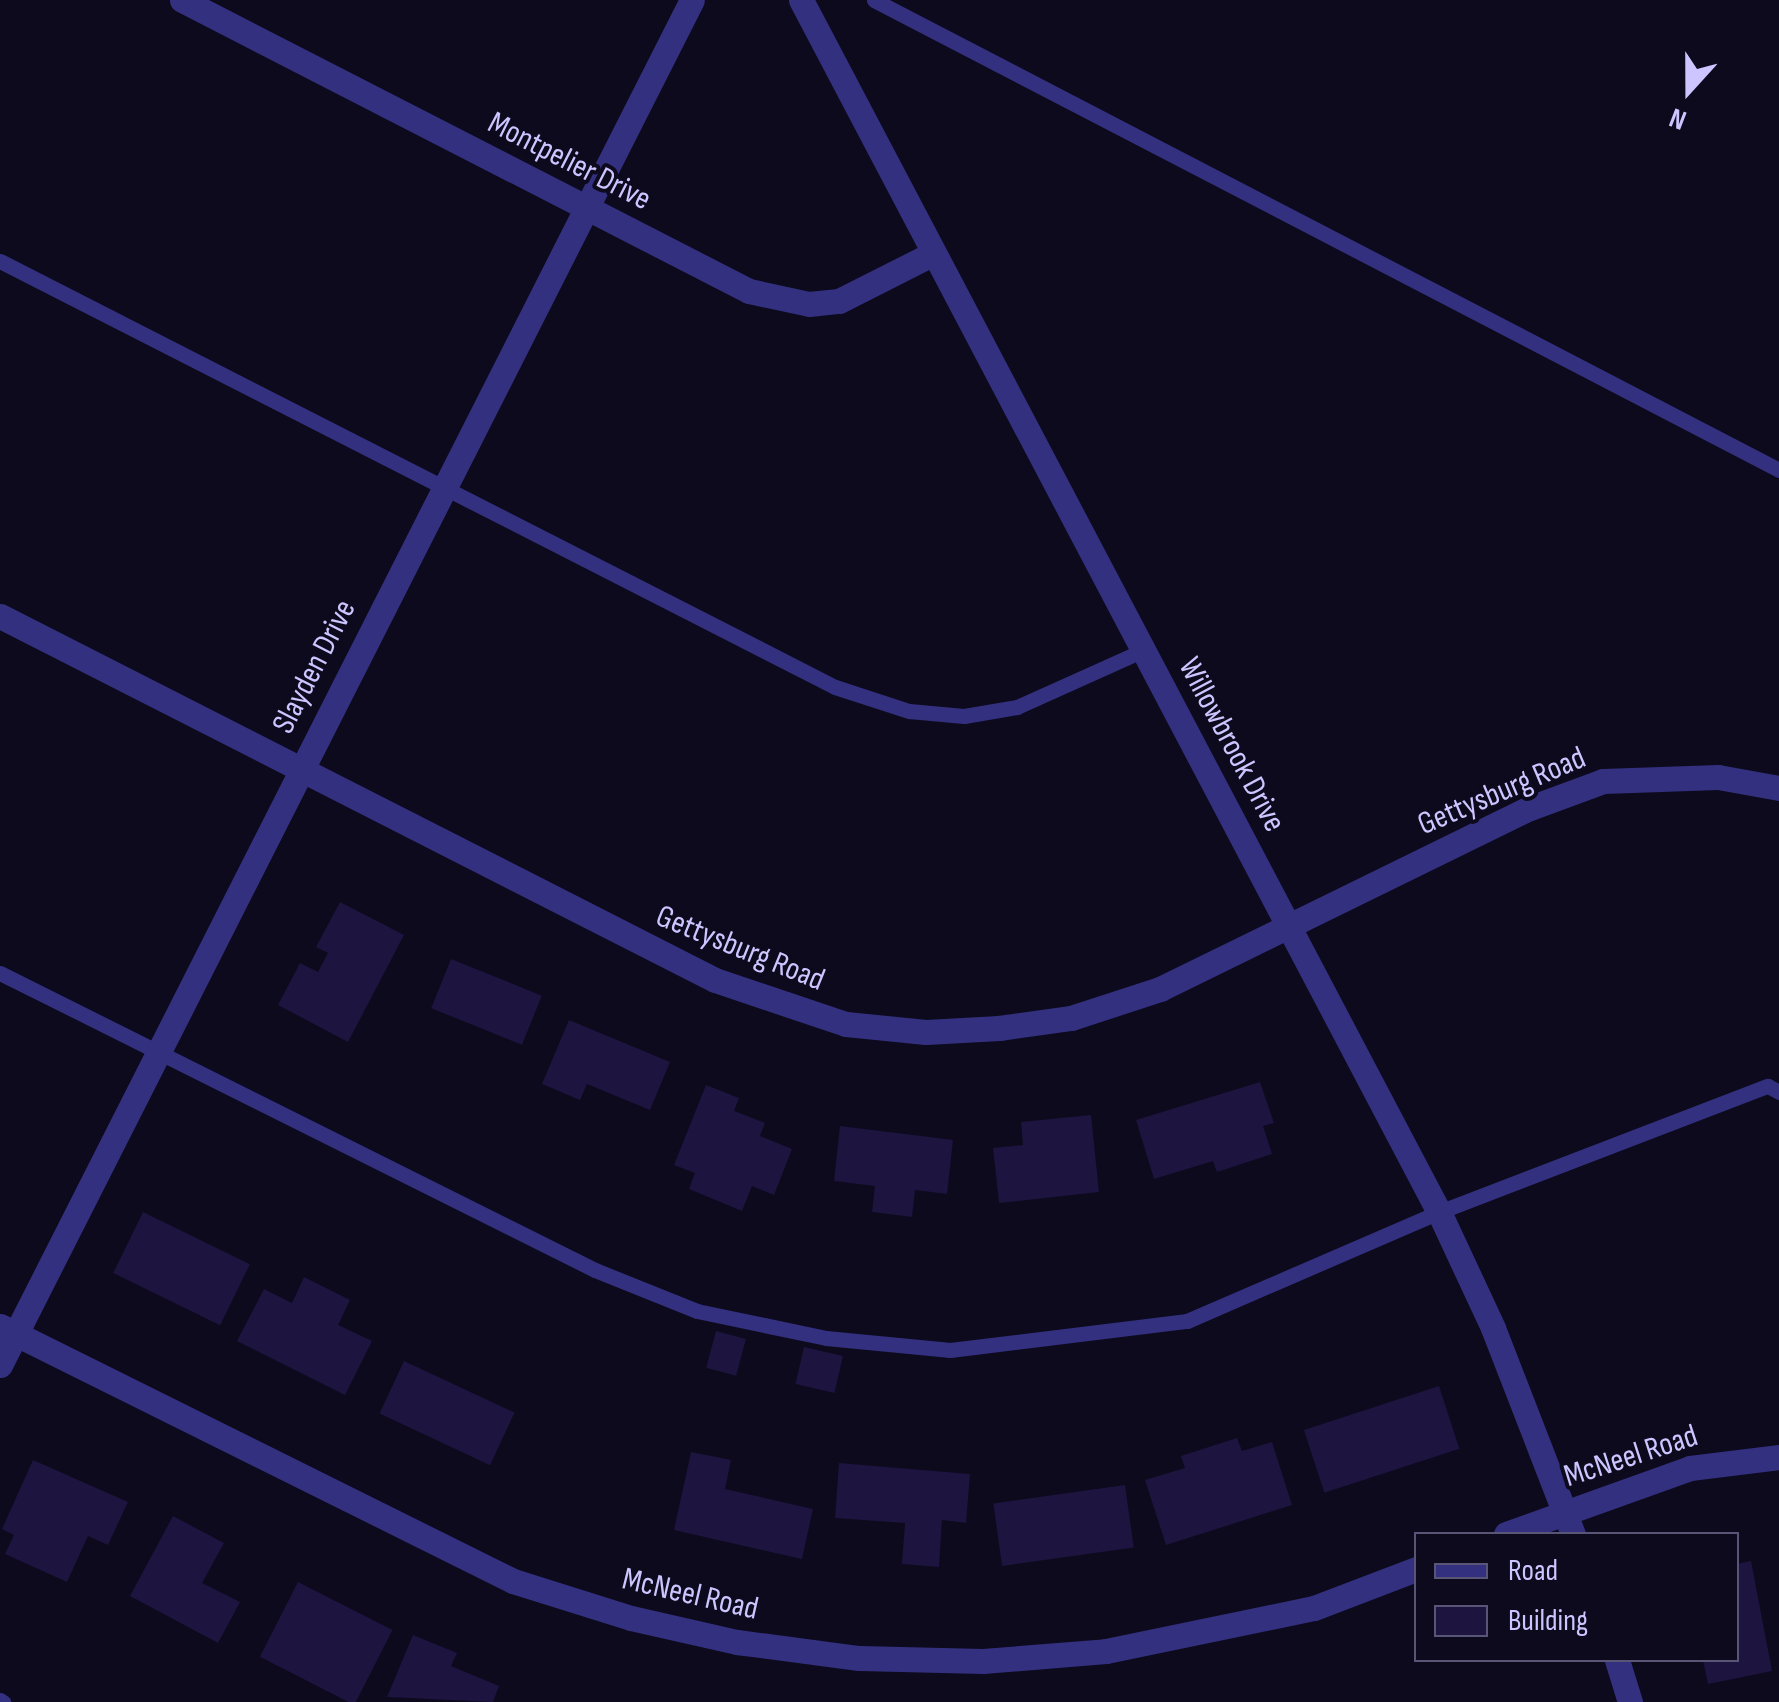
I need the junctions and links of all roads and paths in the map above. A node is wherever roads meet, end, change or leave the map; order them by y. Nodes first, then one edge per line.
1 (182, 0) edge
2 (692, 0) edge
3 (801, 0) edge
4 (874, 0) edge
5 (585, 207) junction
6 (934, 254) junction
7 (0, 262) edge
8 (1779, 470) edge
9 (443, 488) junction
10 (0, 616) edge
11 (1144, 650) junction
12 (300, 770) junction
13 (1779, 788) edge
14 (1289, 925) junction
15 (0, 973) edge
16 (157, 1052) junction
17 (1779, 1092) edge
18 (1439, 1212) junction
19 (8, 1330) edge
20 (0, 1365) edge
21 (1779, 1457) edge
22 (1569, 1523) edge
23 (1517, 1532) edge
24 (1414, 1569) edge
25 (1618, 1662) edge
26 (1630, 1702) edge

1 - 5 street, Montpelier Drive
2 - 5 street, Slayden Drive
3 - 6 street, Willowbrook Drive
4 - 8 lane
5 - 6 street, Montpelier Drive
5 - 9 street, Slayden Drive
6 - 11 street, Willowbrook Drive
7 - 9 lane
9 - 11 lane
9 - 12 street, Slayden Drive
10 - 12 street, Gettysburg Road
11 - 14 street, Willowbrook Drive
12 - 14 street, Gettysburg Road
12 - 16 street, Slayden Drive
13 - 14 street, Gettysburg Road
14 - 18 street, Willowbrook Drive
15 - 16 lane
16 - 18 lane
16 - 19 street, Slayden Drive
17 - 18 lane
18 - 22 street, Willowbrook Drive
19 - 20 street, Slayden Drive
19 - 24 street, McNeel Road
21 - 22 street, McNeel Road
22 - 23 street, McNeel Road
25 - 26 street

